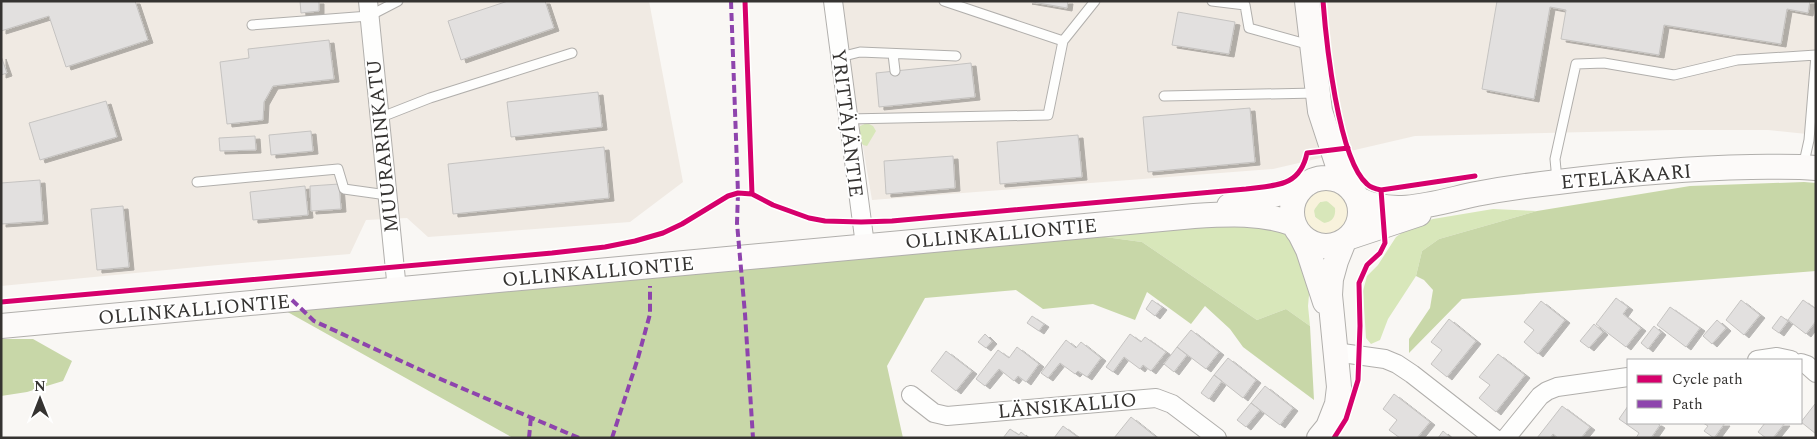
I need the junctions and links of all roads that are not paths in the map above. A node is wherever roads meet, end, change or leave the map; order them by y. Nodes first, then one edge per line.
1 (398, 1) edge
2 (833, 1) edge
3 (944, 1) edge
4 (1095, 1) edge
5 (1212, 1) edge
6 (1307, 1) edge
7 (368, 8) edge
8 (252, 25) dead end
9 (1063, 41) junction
10 (1312, 45) junction
11 (572, 53) dead end
12 (893, 54) junction
13 (956, 56) dead end
14 (840, 57) junction
15 (895, 71) dead end
16 (1164, 96) dead end
17 (1319, 102) junction
18 (379, 118) junction
19 (848, 119) junction
20 (1809, 168) edge
21 (197, 182) dead end
22 (1311, 182) junction
23 (1557, 182) junction
24 (1353, 193) junction
25 (386, 195) junction
26 (1438, 204) junction
27 (1194, 216) junction
28 (1297, 229) junction
29 (1347, 239) junction
30 (865, 246) junction
31 (397, 290) junction
32 (1331, 318) junction
33 (1, 326) edge
34 (1335, 352) junction
35 (1764, 359) edge
36 (1786, 359) edge
37 (1802, 363) edge
38 (1816, 372) edge
39 (1627, 377) edge
40 (911, 395) dead end
41 (1217, 438) edge
42 (1319, 438) edge
43 (1494, 438) edge
44 (1506, 438) edge

1 - 7 lane
2 - 14 street, YRITTÄJÄNTIE
3 - 9 lane
4 - 9 lane
5 - 10 lane
6 - 10 street
7 - 8 lane
7 - 18 street, MUURARINKATU
9 - 19 lane
10 - 17 street
11 - 18 lane
12 - 13 lane
12 - 14 lane
12 - 15 lane
14 - 19 street, YRITTÄJÄNTIE
16 - 17 lane
17 - 22 street
17 - 24 street
18 - 25 street, MUURARINKATU
19 - 30 street, YRITTÄJÄNTIE
20 - 23 street, ETELÄKAARI
20 - 23 lane
21 - 25 lane
22 - 24 street
22 - 27 street, OLLINKALLIONTIE
22 - 28 street
23 - 26 street, ETELÄKAARI
24 - 26 street, ETELÄKAARI
24 - 29 street
25 - 31 street, MUURARINKATU
26 - 29 street, ETELÄKAARI
27 - 28 street, OLLINKALLIONTIE
27 - 30 street, OLLINKALLIONTIE
28 - 29 street
28 - 32 street
29 - 32 street
30 - 31 street, OLLINKALLIONTIE
31 - 33 street, OLLINKALLIONTIE
32 - 34 street
34 - 42 street
34 - 43 street
35 - 36 street
37 - 38 street
39 - 44 street
40 - 41 street, LÄNSIKALLIO

